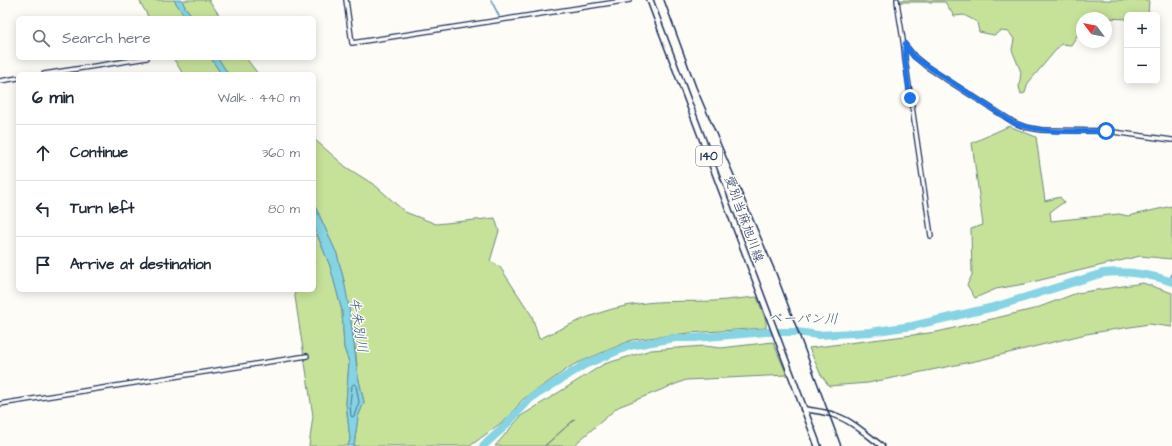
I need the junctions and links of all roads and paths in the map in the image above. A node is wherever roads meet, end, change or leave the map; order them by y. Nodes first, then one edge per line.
1 (346, 0) edge
2 (630, 0) edge
3 (650, 0) edge
4 (897, 0) edge
5 (905, 44) junction
6 (134, 60) edge
7 (57, 72) edge
8 (16, 78) edge
9 (0, 81) edge
10 (1172, 140) edge
11 (931, 236) dead end
12 (307, 356) dead end
13 (0, 404) edge
14 (803, 409) junction
15 (818, 446) edge
16 (882, 446) edge

1 - 2 street
3 - 14 main road, 愛別当麻旭川線 / 140
4 - 5 street
5 - 10 street
5 - 11 street
6 - 7 street
8 - 9 street
12 - 13 street
14 - 15 main road, 愛別当麻旭川線 / 140
14 - 16 street

